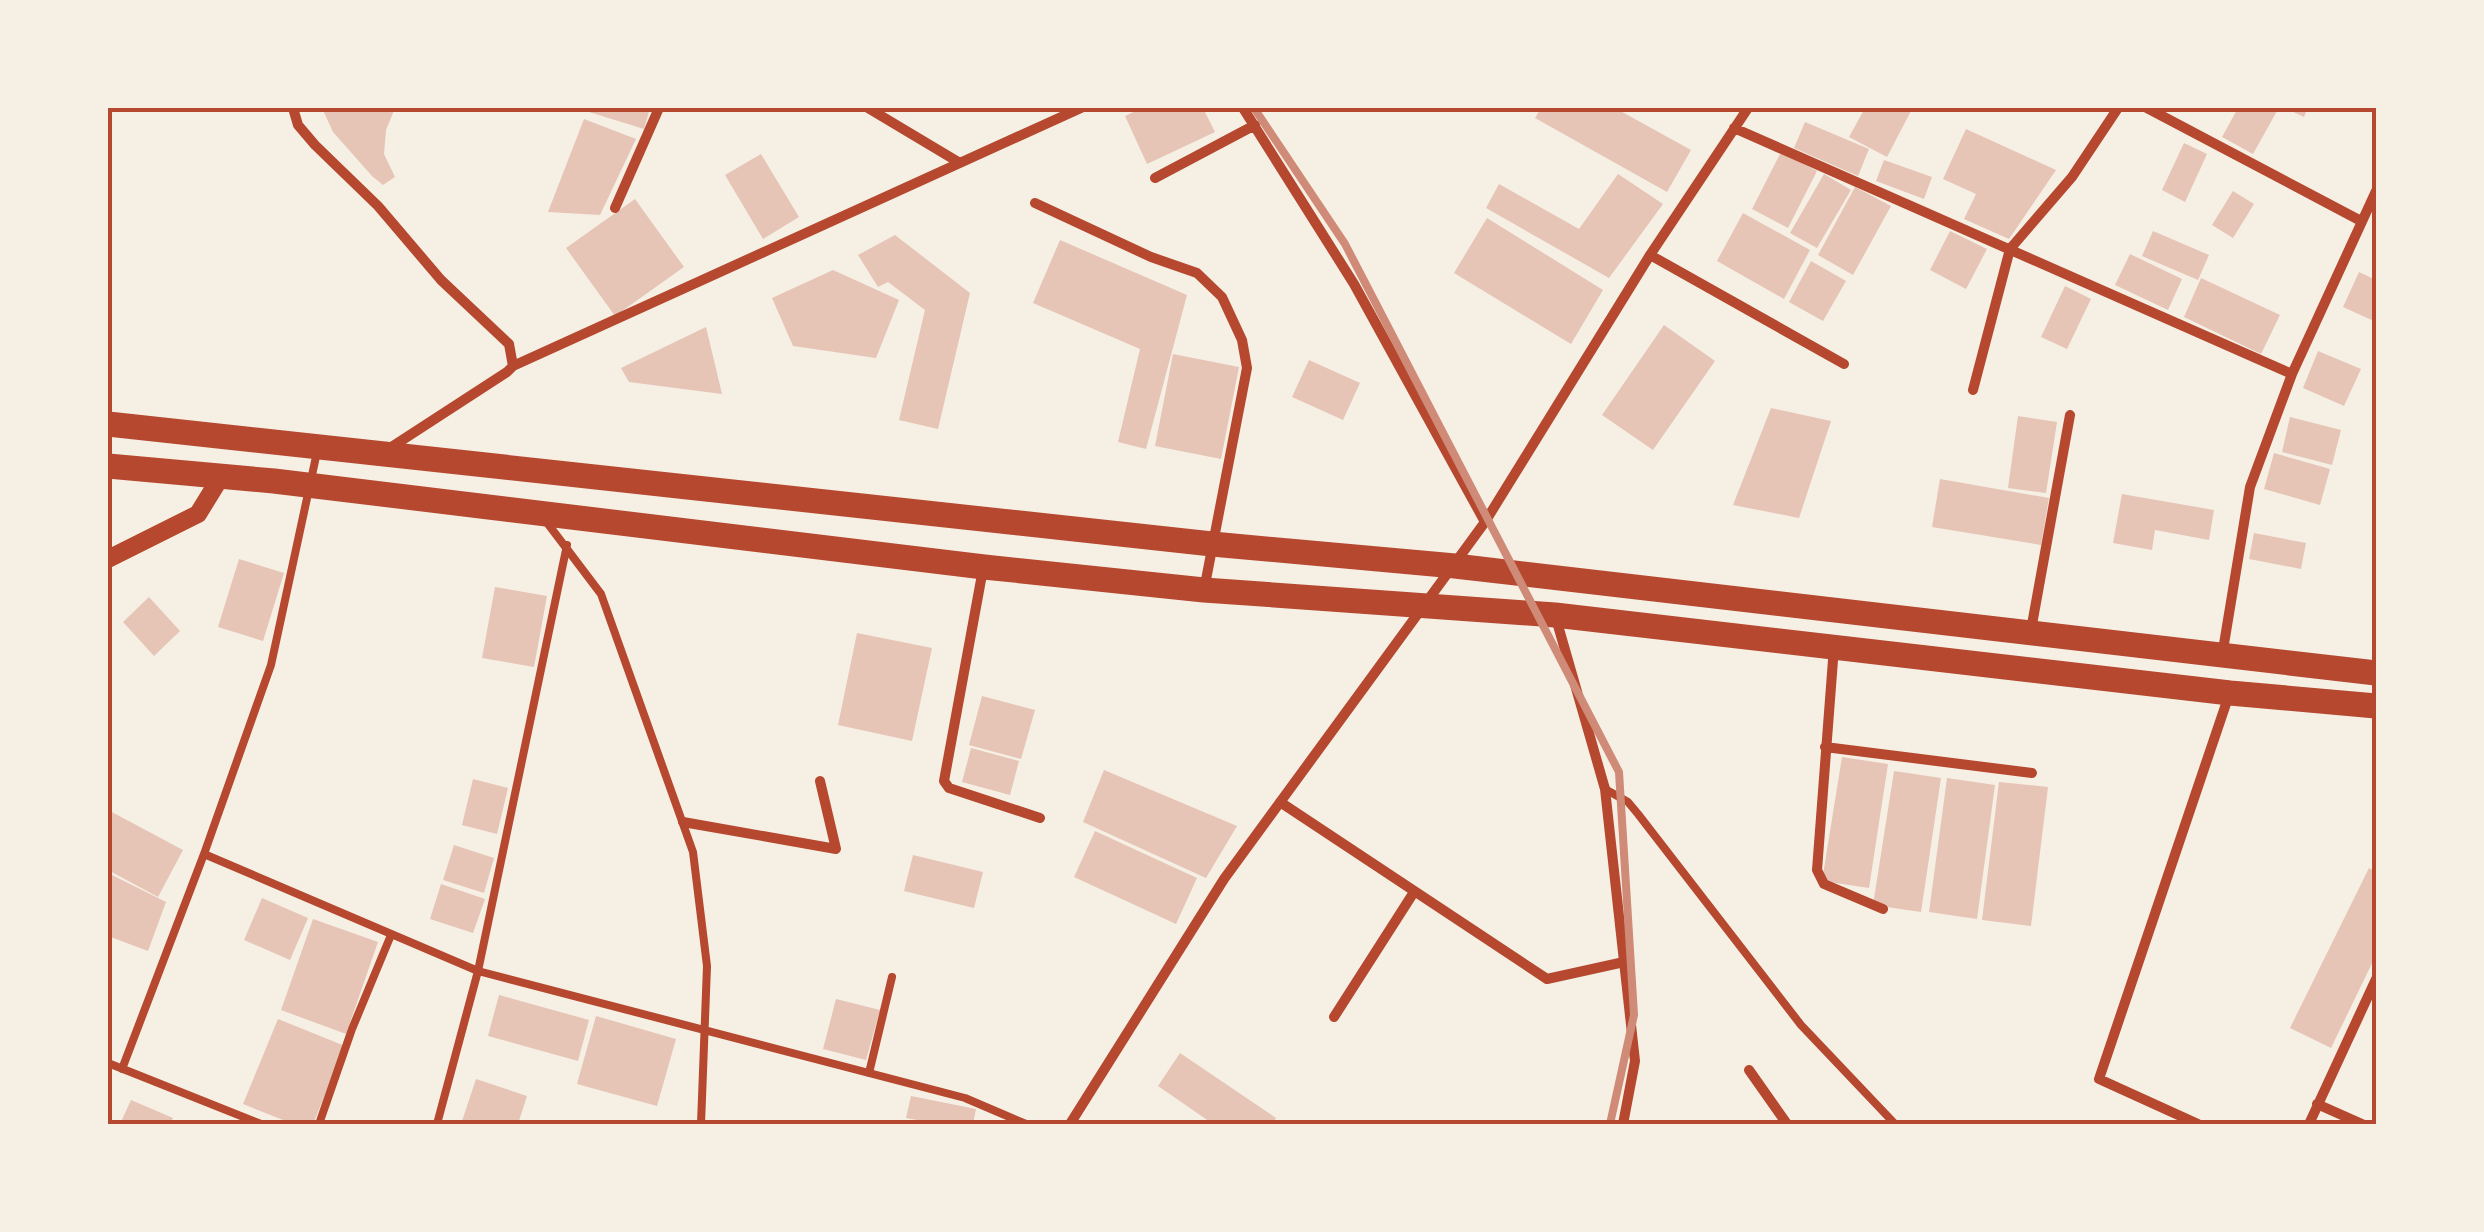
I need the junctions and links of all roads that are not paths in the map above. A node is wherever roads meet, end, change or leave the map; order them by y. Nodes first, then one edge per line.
1 (293, 108) edge
2 (659, 108) edge
3 (868, 108) edge
4 (1081, 108) edge
5 (1243, 108) edge
6 (1748, 108) edge
7 (2118, 108) edge
8 (2147, 108) edge
9 (1255, 125) junction
10 (1734, 128) junction
11 (960, 163) junction
12 (1155, 178) dead end
13 (2376, 191) edge
14 (1036, 202) dead end
15 (616, 208) dead end
16 (2361, 221) junction
17 (2010, 249) junction
18 (1650, 255) junction
19 (1844, 364) dead end
20 (514, 366) junction
21 (2292, 374) junction
22 (1973, 390) dead end
23 (2070, 414) dead end
24 (108, 424) edge
25 (318, 448) junction
26 (380, 454) junction
27 (108, 466) edge
28 (222, 476) junction
29 (312, 485) junction
30 (540, 515) junction
31 (1484, 522) junction
32 (1212, 544) junction
33 (567, 546) junction
34 (108, 558) edge
35 (1455, 566) junction
36 (984, 567) junction
37 (1204, 590) junction
38 (1428, 604) junction
39 (1555, 614) junction
40 (2030, 633) junction
41 (1834, 646) junction
42 (2222, 656) junction
43 (2376, 673) edge
44 (2230, 693) junction
45 (2376, 706) edge
46 (1825, 747) junction
47 (2032, 773) dead end
48 (820, 781) dead end
49 (1605, 789) junction
50 (1280, 802) junction
51 (1040, 818) dead end
52 (683, 822) junction
53 (204, 854) junction
54 (1414, 892) junction
55 (1883, 909) dead end
56 (391, 934) junction
57 (1624, 962) junction
58 (478, 970) junction
59 (892, 977) dead end
60 (2376, 979) edge
61 (1334, 1017) dead end
62 (705, 1030) junction
63 (108, 1063) edge
64 (122, 1069) junction
65 (1748, 1070) dead end
66 (868, 1073) junction
67 (2317, 1104) junction
68 (261, 1124) edge
69 (319, 1124) edge
70 (437, 1124) edge
71 (702, 1124) edge
72 (1026, 1124) edge
73 (1070, 1124) edge
74 (1623, 1124) edge
75 (1787, 1124) edge
76 (1895, 1124) edge
77 (2198, 1124) edge
78 (2308, 1124) edge
79 (2362, 1124) edge

1 - 20 street
2 - 15 street
3 - 11 street
4 - 11 street
5 - 9 street
6 - 10 street
7 - 17 street
8 - 16 street
9 - 12 street
9 - 31 street
10 - 17 street
10 - 18 street
11 - 20 street
13 - 16 street
14 - 32 street
16 - 21 street
17 - 21 street
17 - 22 street
18 - 19 street
18 - 31 street
20 - 26 street
21 - 42 street
23 - 40 street
24 - 25 main road
25 - 26 main road
25 - 29 lane
26 - 32 main road
27 - 28 main road
28 - 29 main road
28 - 34 street
29 - 30 main road
29 - 53 lane
30 - 33 lane
30 - 36 main road
31 - 35 street
32 - 35 main road
32 - 37 street
33 - 52 lane
33 - 58 lane
35 - 38 street
35 - 40 main road
36 - 37 main road
36 - 51 street
37 - 38 main road
38 - 39 main road
38 - 50 street
39 - 41 main road
39 - 49 street
40 - 42 main road
41 - 44 main road
41 - 46 street
42 - 43 main road
44 - 45 main road
44 - 77 street
46 - 47 street
46 - 55 street
48 - 52 street
49 - 57 street
49 - 76 lane
50 - 54 street
50 - 73 street
52 - 62 lane
53 - 56 lane
53 - 64 lane
54 - 57 street
54 - 61 street
56 - 58 lane
56 - 69 lane
57 - 74 street
58 - 62 lane
58 - 70 lane
59 - 66 lane
60 - 67 street
62 - 66 lane
62 - 71 lane
63 - 64 lane
64 - 68 lane
65 - 75 street
66 - 72 lane
67 - 78 street
67 - 79 street

